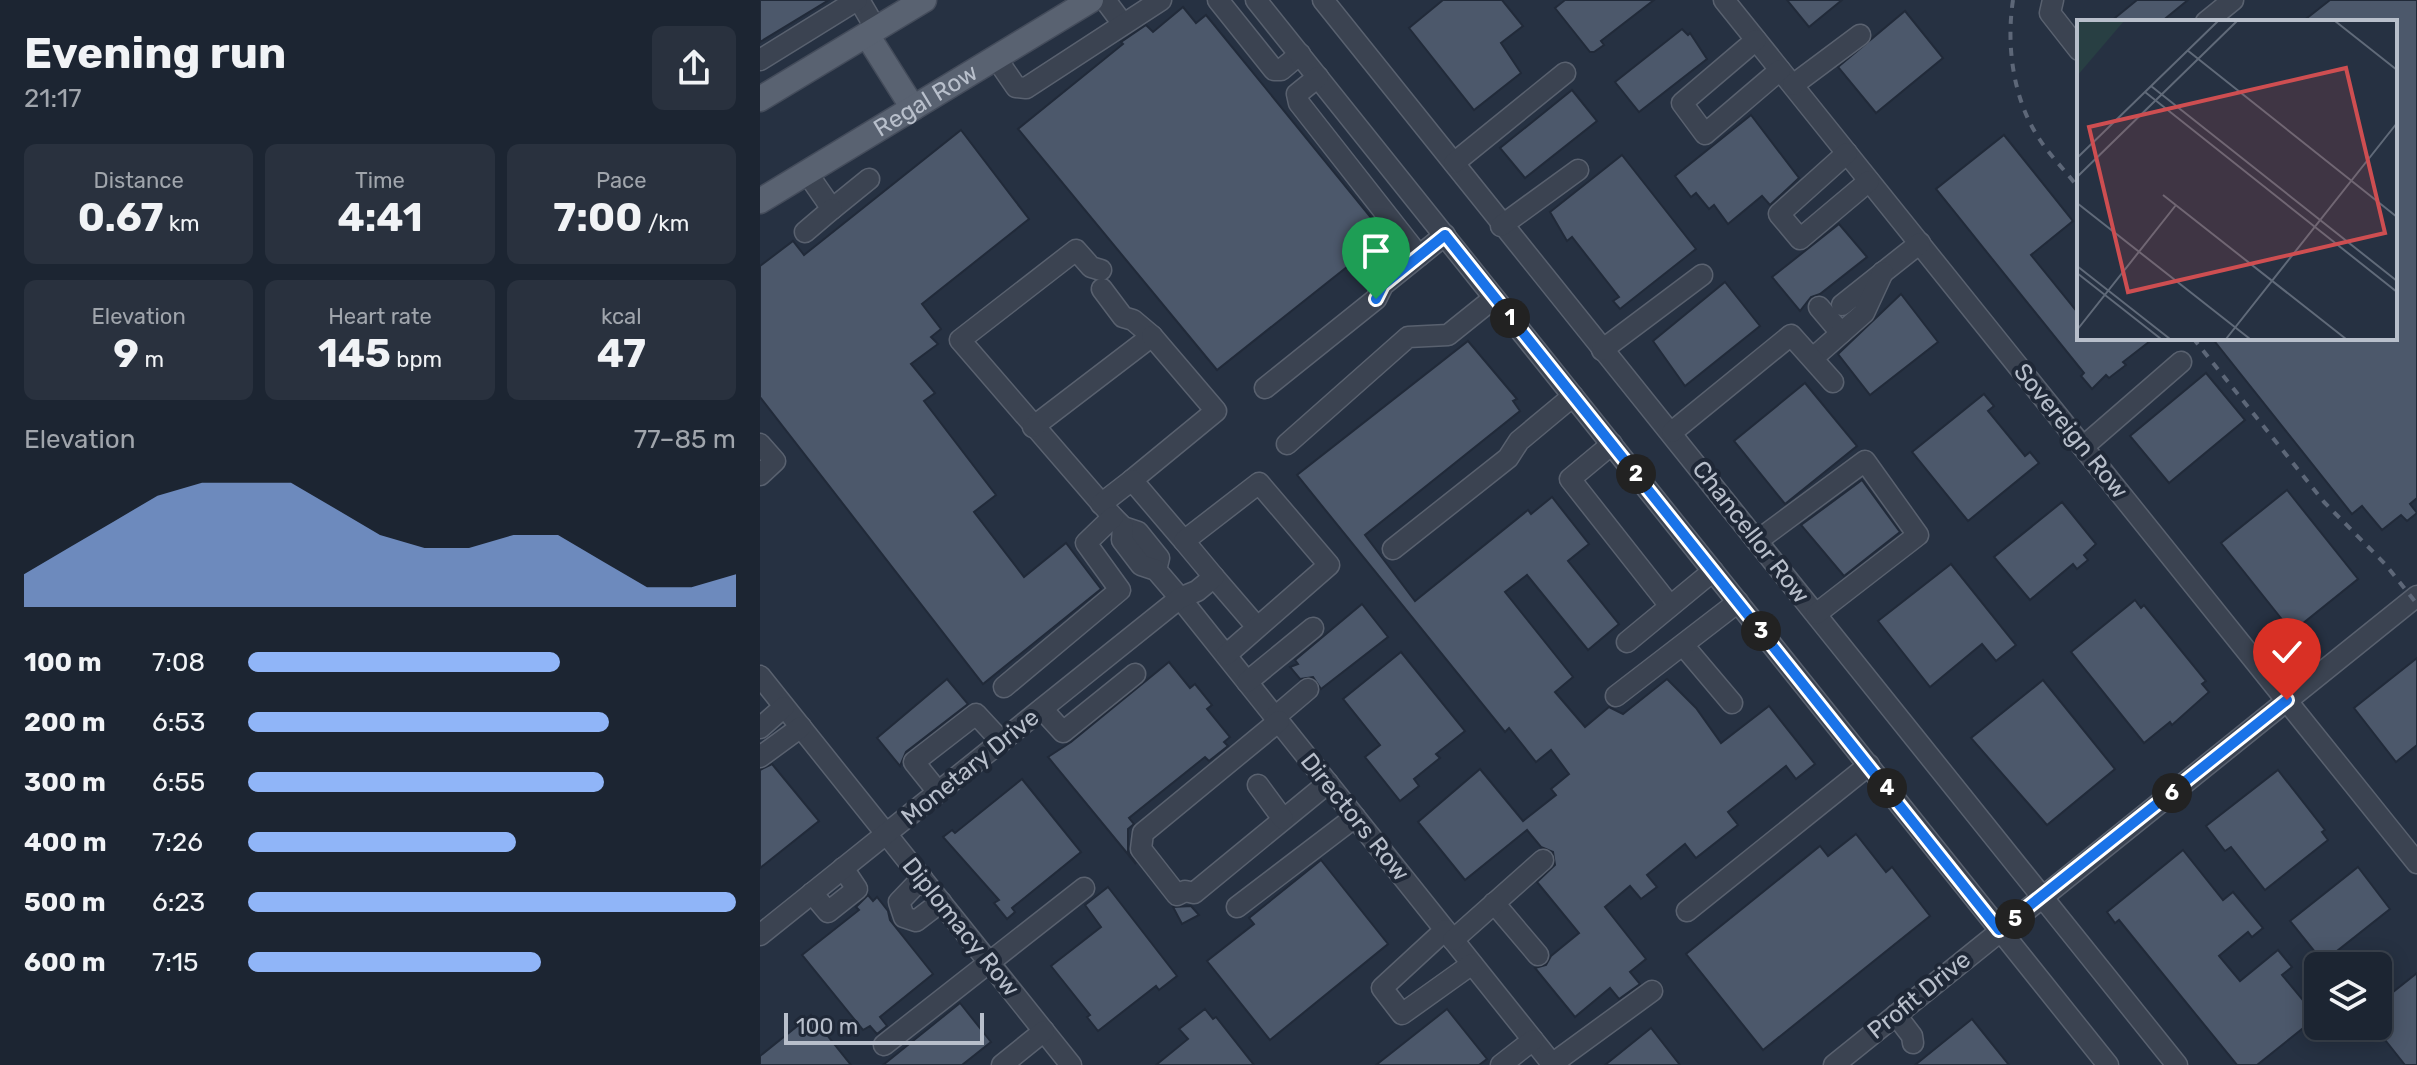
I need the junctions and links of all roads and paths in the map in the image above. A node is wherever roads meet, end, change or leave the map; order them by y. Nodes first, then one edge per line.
1 (858, 0) edge
2 (1091, 0) edge
3 (1105, 0) edge
4 (1161, 0) edge
5 (1218, 0) edge
6 (1256, 0) edge
7 (1323, 0) edge
8 (1724, 0) edge
9 (2053, 0) edge
10 (2233, 0) edge
11 (908, 4) edge
12 (2208, 20) edge
13 (1123, 24) junction
14 (871, 32) junction
15 (1860, 35) dead end
16 (1756, 40) junction
17 (2077, 47) edge
18 (1300, 54) junction
19 (996, 58) junction
20 (760, 60) edge
21 (1565, 73) dead end
22 (1318, 77) junction
23 (1786, 78) junction
24 (760, 99) edge
25 (913, 108) junction
26 (1847, 153) junction
27 (1454, 163) junction
28 (1578, 170) dead end
29 (807, 173) junction
30 (869, 179) dead end
31 (1869, 181) junction
32 (760, 201) edge
33 (832, 209) junction
34 (1501, 226) junction
35 (805, 232) dead end
36 (1445, 235) junction
37 (1920, 243) junction
38 (1419, 256) junction
39 (1883, 272) junction
40 (1702, 275) dead end
41 (1494, 298) junction
42 (1842, 305) dead end
43 (1819, 307) dead end
44 (1841, 333) junction
45 (1152, 336) junction
46 (1602, 350) junction
47 (1813, 358) junction
48 (2181, 362) dead end
49 (1833, 382) dead end
50 (1265, 388) dead end
51 (1573, 396) junction
52 (1033, 427) junction
53 (1672, 432) junction
54 (760, 444) edge
55 (1287, 444) dead end
56 (1612, 444) junction
57 (2083, 447) junction
58 (760, 475) edge
59 (1132, 480) junction
60 (1112, 516) junction
61 (1184, 541) junction
62 (1757, 541) junction
63 (1393, 549) dead end
64 (1713, 571) junction
65 (1214, 577) junction
66 (2417, 596) edge
67 (1180, 598) junction
68 (1738, 602) junction
69 (1670, 606) junction
70 (1816, 614) junction
71 (1257, 627) junction
72 (1313, 628) dead end
73 (1627, 642) dead end
74 (1683, 645) junction
75 (1226, 655) junction
76 (1135, 674) dead end
77 (760, 676) edge
78 (1247, 682) junction
79 (1004, 687) dead end
80 (1308, 689) dead end
81 (1616, 696) dead end
82 (2287, 700) junction
83 (1732, 703) dead end
84 (784, 707) junction
85 (1042, 709) junction
86 (1277, 719) junction
87 (801, 727) junction
88 (760, 728) edge
89 (1001, 741) junction
90 (760, 757) edge
91 (1869, 765) junction
92 (1328, 783) junction
93 (1258, 785) dead end
94 (938, 792) junction
95 (1355, 817) junction
96 (1283, 819) junction
97 (886, 834) junction
98 (1543, 860) dead end
99 (2417, 863) edge
100 (922, 878) junction
101 (1084, 888) dead end
102 (2044, 896) junction
103 (941, 902) junction
104 (1494, 903) junction
105 (1237, 907) dead end
106 (1687, 911) dead end
107 (1999, 930) junction
108 (760, 935) edge
109 (1449, 935) junction
110 (1538, 955) dead end
111 (989, 963) junction
112 (1472, 964) junction
113 (1652, 991) dead end
114 (1896, 1015) junction
115 (1044, 1031) junction
116 (1533, 1040) junction
117 (1913, 1043) dead end
118 (884, 1045) dead end
119 (1026, 1057) edge
120 (2097, 1061) edge
121 (1062, 1062) edge
122 (1506, 1064) edge
123 (1002, 1065) edge
124 (1553, 1065) edge
125 (1834, 1065) edge
126 (2177, 1065) edge

1 - 14 street
1 - 20 street
2 - 19 main road, Regal Row
3 - 13 street
4 - 13 street
5 - 18 street
6 - 18 street
7 - 27 street, Chancellor Row
8 - 16 street, Sovereign Row
9 - 17 street
10 - 12 street
11 - 14 main road
13 - 19 street
14 - 24 main road
14 - 25 main road
15 - 23 street
16 - 23 street, Sovereign Row
16 - 23 street
18 - 22 street
19 - 25 main road, Regal Row
21 - 27 street
22 - 36 street
22 - 38 street
23 - 26 street, Sovereign Row
25 - 29 main road, Regal Row
26 - 31 street, Sovereign Row
26 - 31 street
27 - 34 street, Chancellor Row
28 - 34 street
29 - 32 main road, Regal Row
29 - 33 street
30 - 33 street
31 - 37 street, Sovereign Row
33 - 35 street
34 - 46 street, Chancellor Row
36 - 38 street
36 - 41 street
37 - 39 street
37 - 57 street, Sovereign Row
38 - 50 street
39 - 42 street
39 - 44 street
40 - 46 street
41 - 51 street
41 - 55 street
43 - 44 street
44 - 47 street
45 - 52 street
45 - 52 street, Directors Row
45 - 59 street
46 - 53 street, Chancellor Row
47 - 49 street
47 - 53 street
48 - 57 street
51 - 56 street
51 - 63 street
52 - 60 street, Directors Row
53 - 62 street, Chancellor Row
54 - 58 street
56 - 64 street
56 - 69 street
57 - 82 street, Sovereign Row
59 - 60 street
59 - 61 street
60 - 67 street, Directors Row
60 - 79 street
61 - 65 street
61 - 71 street
62 - 70 street, Chancellor Row
62 - 70 street
64 - 68 street
64 - 69 street
65 - 67 street, Monetary Drive
65 - 71 street
66 - 82 street, Profit Drive
67 - 75 street, Directors Row
67 - 85 street, Monetary Drive
68 - 74 street
68 - 91 street
69 - 73 street
70 - 102 street, Chancellor Row
71 - 75 street
72 - 78 street
74 - 81 street
74 - 83 street
75 - 78 street, Directors Row
76 - 85 street
77 - 84 street, Diplomacy Row
78 - 86 street, Directors Row
80 - 86 street
82 - 99 street, Sovereign Row
82 - 102 street, Profit Drive
84 - 87 street, Diplomacy Row
84 - 88 street
85 - 89 street, Monetary Drive
86 - 92 street, Directors Row
86 - 96 street
87 - 90 street
87 - 97 street, Diplomacy Row
89 - 94 street, Monetary Drive
89 - 94 street
91 - 106 street
91 - 107 street
92 - 95 street, Directors Row
92 - 96 street
93 - 96 street
94 - 97 street, Monetary Drive
95 - 105 street
95 - 109 street, Directors Row
97 - 100 street, Diplomacy Row
97 - 108 street, Monetary Drive
98 - 104 street
100 - 103 street, Diplomacy Row
100 - 103 street
101 - 111 street
102 - 107 street, Profit Drive
102 - 126 street, Chancellor Row
103 - 111 street, Diplomacy Row
104 - 109 street
104 - 110 street
107 - 114 street, Profit Drive
107 - 120 street
109 - 112 street, Directors Row
109 - 112 street
111 - 115 street, Diplomacy Row
111 - 118 street
112 - 116 street, Directors Row
113 - 124 street
114 - 117 street
114 - 125 street, Profit Drive
115 - 119 street
115 - 121 street, Diplomacy Row
116 - 122 street
116 - 124 street, Directors Row
119 - 123 street

